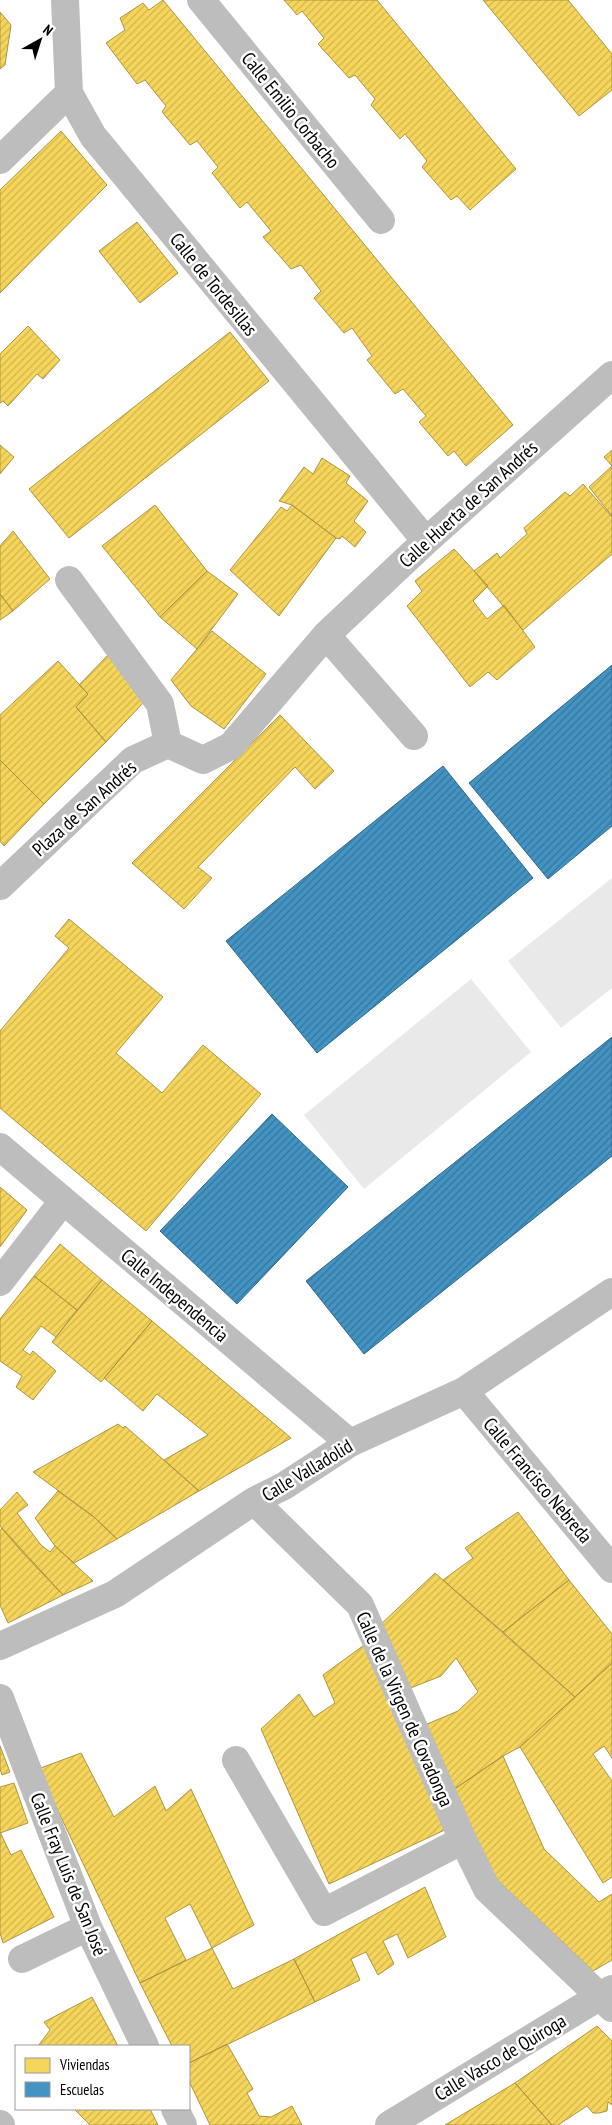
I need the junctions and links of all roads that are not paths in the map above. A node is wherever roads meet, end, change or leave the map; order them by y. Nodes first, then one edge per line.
1 (66, 0) edge
2 (201, 0) edge
3 (69, 93) junction
4 (0, 160) edge
5 (381, 220) dead end
6 (612, 375) edge
7 (426, 541) junction
8 (70, 580) dead end
9 (326, 635) junction
10 (414, 736) dead end
11 (168, 744) junction
12 (0, 886) edge
13 (0, 1147) edge
14 (63, 1201) junction
15 (0, 1282) edge
16 (612, 1292) edge
17 (464, 1391) junction
18 (350, 1443) junction
19 (254, 1501) junction
20 (612, 1569) edge
21 (0, 1646) edge
22 (0, 1698) edge
23 (236, 1760) dead end
24 (463, 1840) junction
25 (88, 1927) junction
26 (22, 1959) dead end
27 (608, 1998) edge
28 (145, 2045) edge
29 (176, 2110) edge
30 (183, 2125) edge
31 (389, 2125) edge

1 - 3 street, Calle de Tordesillas
2 - 5 street, Calle Emilio Corbacho
3 - 4 street
3 - 7 street, Calle de Tordesillas
6 - 7 street, Calle Huerta de San Andrés
7 - 9 street, Calle Huerta de San Andrés
8 - 11 street
9 - 10 street
9 - 11 street, Calle Huerta de San Andrés
11 - 12 street, Plaza de San Andrés
13 - 14 street, Calle Independencia
14 - 15 street
14 - 18 street, Calle Independencia
16 - 17 street, Calle Valladolid
17 - 18 street, Calle Valladolid
17 - 20 street, Calle Francisco Nebreda
18 - 19 street, Calle Valladolid
19 - 21 street, Calle Valladolid
19 - 24 street, Calle de la Virgen de Covadonga
22 - 25 street, Calle Fray Luis de San José
23 - 24 street
24 - 27 street, Calle de la Virgen de Covadonga
25 - 26 street
25 - 28 street, Calle Fray Luis de San José
27 - 31 street, Calle Vasco de Quiroga
29 - 30 street

